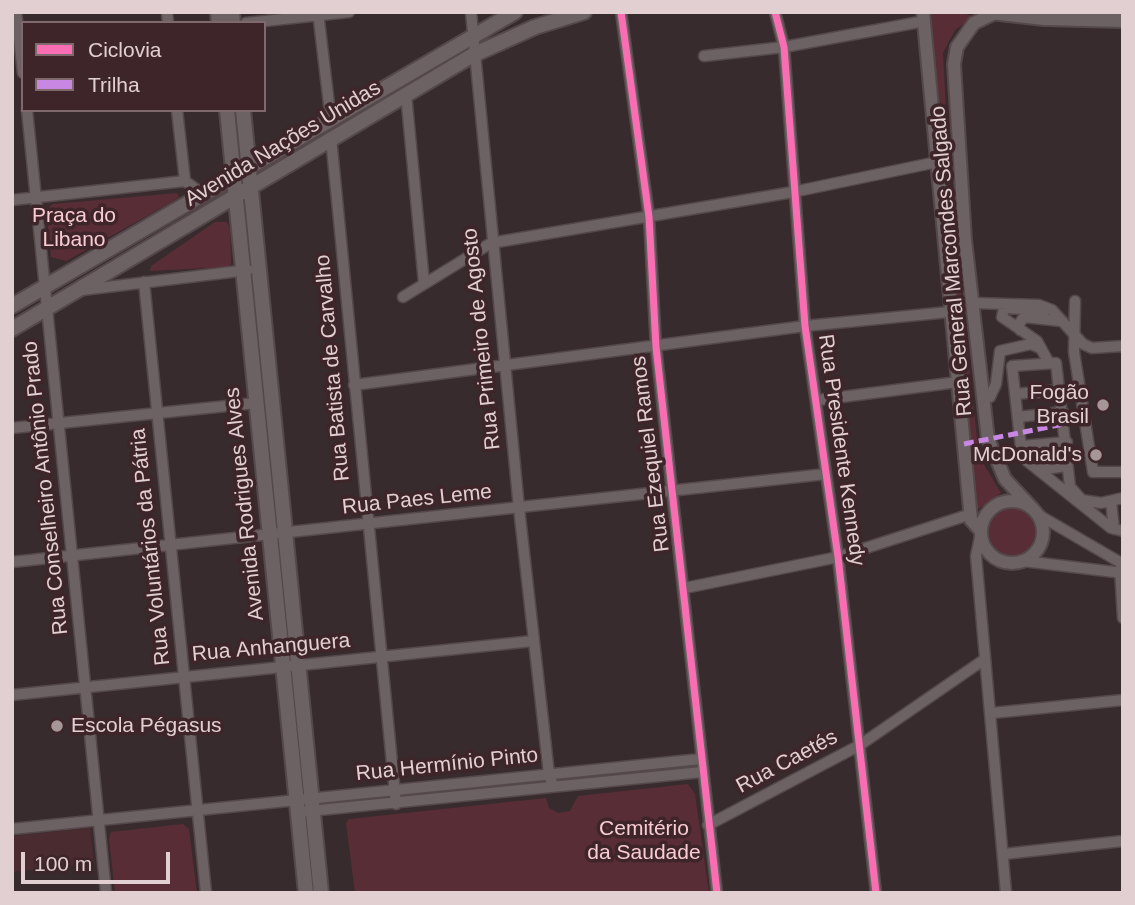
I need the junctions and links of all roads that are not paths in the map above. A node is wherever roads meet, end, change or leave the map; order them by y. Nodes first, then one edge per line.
1 (16, 12) edge
2 (349, 12) edge
3 (471, 12) edge
4 (515, 12) edge
5 (584, 12) edge
6 (621, 12) edge
7 (775, 12) edge
8 (993, 13) edge
9 (318, 14) edge
10 (1046, 15) edge
11 (924, 16) edge
12 (1123, 20) edge
13 (262, 21) edge
14 (473, 37) junction
15 (18, 45) edge
16 (784, 47) junction
17 (473, 55) junction
18 (704, 56) dead end
19 (406, 94) junction
20 (27, 112) edge
21 (177, 112) edge
22 (227, 112) edge
23 (243, 112) edge
24 (331, 121) junction
25 (331, 138) junction
26 (937, 162) junction
27 (250, 166) junction
28 (233, 178) junction
29 (185, 181) junction
30 (251, 189) junction
31 (793, 192) junction
32 (204, 195) junction
33 (236, 197) junction
34 (36, 198) junction
35 (12, 201) edge
36 (649, 217) junction
37 (491, 243) junction
38 (251, 270) junction
39 (144, 282) junction
40 (424, 283) junction
41 (47, 286) junction
42 (78, 290) junction
43 (403, 297) dead end
44 (991, 302) junction
45 (974, 303) junction
46 (12, 306) edge
47 (48, 308) junction
48 (1004, 308) junction
49 (949, 312) junction
50 (1057, 316) junction
51 (805, 326) junction
52 (12, 329) edge
53 (1020, 330) junction
54 (1074, 339) junction
55 (1123, 346) edge
56 (656, 347) junction
57 (1092, 348) junction
58 (1045, 351) junction
59 (1074, 352) junction
60 (1049, 363) junction
61 (504, 365) junction
62 (958, 382) junction
63 (354, 385) junction
64 (1060, 390) junction
65 (1015, 394) junction
66 (984, 397) junction
67 (818, 400) junction
68 (256, 403) junction
69 (157, 412) junction
70 (1063, 412) junction
71 (1018, 417) junction
72 (58, 424) junction
73 (12, 428) edge
74 (1067, 442) junction
75 (1021, 446) junction
76 (1066, 466) junction
77 (1038, 470) junction
78 (1123, 472) edge
79 (827, 474) junction
80 (672, 491) junction
81 (1123, 498) edge
82 (1111, 500) junction
83 (519, 508) junction
84 (1035, 512) junction
85 (971, 514) junction
86 (366, 524) junction
87 (1118, 530) edge
88 (981, 532) junction
89 (277, 535) junction
90 (170, 546) junction
91 (71, 555) junction
92 (838, 557) junction
93 (1023, 561) junction
94 (12, 562) edge
95 (1121, 569) edge
96 (685, 588) junction
97 (1123, 618) edge
98 (533, 641) junction
99 (380, 657) junction
100 (985, 659) junction
101 (298, 665) junction
102 (282, 666) junction
103 (184, 676) junction
104 (85, 687) junction
105 (12, 695) edge
106 (1123, 700) edge
107 (992, 713) junction
108 (860, 745) junction
109 (701, 759) junction
110 (702, 772) junction
111 (549, 774) junction
112 (553, 786) junction
113 (394, 790) junction
114 (396, 804) junction
115 (305, 805) junction
116 (196, 809) junction
117 (99, 821) junction
118 (708, 825) junction
119 (12, 829) edge
120 (1123, 841) edge
121 (1004, 854) junction
122 (106, 893) edge
123 (206, 893) edge
124 (306, 893) edge
125 (321, 893) edge
126 (717, 893) edge
127 (876, 893) edge
128 (1006, 893) edge

1 - 15 street
2 - 9 street
3 - 14 street, Rua Primeiro de Agosto
4 - 14 main road, Avenida Nações Unidas
5 - 17 main road, Avenida Nações Unidas
6 - 36 street, Rua Ezequiel Ramos
7 - 16 street, Rua Presidente Kennedy
8 - 10 main road
8 - 45 street, Rua General Marcondes Salgado
9 - 13 street
9 - 24 street
10 - 12 main road
11 - 16 street
11 - 26 street, Rua General Marcondes Salgado
14 - 17 street, Rua Primeiro de Agosto
14 - 24 main road, Avenida Nações Unidas
16 - 18 street
16 - 31 street, Rua Presidente Kennedy
17 - 19 main road, Avenida Nações Unidas
17 - 37 street, Rua Primeiro de Agosto
19 - 25 main road, Avenida Nações Unidas
19 - 40 street
20 - 34 street, Rua Conselheiro Antônio Prado
21 - 29 street
22 - 28 main road, Avenida Rodrigues Alves
23 - 27 main road, Avenida Rodrigues Alves
24 - 27 main road, Avenida Nações Unidas
25 - 30 main road, Avenida Nações Unidas
25 - 63 street, Rua Batista de Carvalho
26 - 31 street
26 - 49 street, Rua General Marcondes Salgado
27 - 28 main road, Avenida Nações Unidas
27 - 30 main road, Avenida Rodrigues Alves
28 - 32 main road, Avenida Nações Unidas
28 - 33 main road, Avenida Rodrigues Alves
29 - 32 street
29 - 34 street
30 - 33 main road, Avenida Nações Unidas
30 - 38 main road, Avenida Rodrigues Alves
31 - 36 street
31 - 51 street, Rua Presidente Kennedy
32 - 41 main road, Avenida Nações Unidas
33 - 38 main road, Avenida Rodrigues Alves
33 - 42 main road, Avenida Nações Unidas
34 - 35 street
34 - 41 street, Rua Conselheiro Antônio Prado
36 - 37 street
36 - 56 street, Rua Ezequiel Ramos
37 - 40 street
37 - 61 street, Rua Primeiro de Agosto
38 - 39 street
38 - 68 main road, Avenida Rodrigues Alves
38 - 89 main road, Avenida Rodrigues Alves
39 - 42 street
39 - 69 street, Rua Voluntários da Pátria
40 - 43 street
41 - 46 main road, Avenida Nações Unidas
41 - 47 street, Rua Conselheiro Antônio Prado
42 - 47 main road, Avenida Nações Unidas
44 - 45 street
44 - 48 street
44 - 50 street
45 - 66 street, Rua General Marcondes Salgado
47 - 52 main road, Avenida Nações Unidas
47 - 72 street, Rua Conselheiro Antônio Prado
48 - 50 street
48 - 53 street
49 - 51 street
49 - 62 street, Rua General Marcondes Salgado
50 - 53 street
50 - 54 street
50 - 54 street
51 - 56 street
51 - 67 street, Rua Presidente Kennedy
53 - 58 street
54 - 57 street
54 - 59 street
55 - 57 street
56 - 61 street
56 - 80 street, Rua Ezequiel Ramos
57 - 59 street
58 - 60 street
58 - 66 street
59 - 78 street
60 - 64 street
60 - 65 street
61 - 63 street
61 - 83 street, Rua Primeiro de Agosto
62 - 67 street
62 - 85 street, Rua General Marcondes Salgado
63 - 86 street, Rua Batista de Carvalho
64 - 65 street
64 - 70 street
65 - 71 street
66 - 84 street, Rua General Marcondes Salgado
67 - 79 street, Rua Presidente Kennedy
68 - 69 street
68 - 89 main road, Avenida Rodrigues Alves
69 - 72 street
69 - 90 street, Rua Voluntários da Pátria
70 - 71 street
70 - 74 street
71 - 75 street
72 - 73 street
72 - 91 street, Rua Conselheiro Antônio Prado
74 - 75 street
74 - 76 street
75 - 77 street
76 - 77 street
76 - 82 street
77 - 87 street
79 - 80 street, Rua Paes Leme
79 - 92 street, Rua Presidente Kennedy
80 - 83 street, Rua Paes Leme
80 - 96 street, Rua Ezequiel Ramos
81 - 82 street
82 - 87 street
83 - 86 street, Rua Paes Leme
83 - 98 street, Rua Primeiro de Agosto
84 - 88 street
84 - 93 street
84 - 95 street
85 - 88 street, Rua General Marcondes Salgado
85 - 92 street
86 - 89 street, Rua Paes Leme
86 - 99 street, Rua Batista de Carvalho
88 - 93 street, Rua General Marcondes Salgado
88 - 100 street
89 - 90 street, Rua Paes Leme
89 - 101 main road, Avenida Rodrigues Alves
89 - 102 main road, Avenida Rodrigues Alves
90 - 91 street, Rua Paes Leme
90 - 103 street, Rua Voluntários da Pátria
91 - 94 street, Rua Paes Leme
91 - 104 street, Rua Conselheiro Antônio Prado
92 - 96 street
92 - 108 street, Rua Presidente Kennedy
93 - 95 street
95 - 97 street
96 - 109 street, Rua Ezequiel Ramos
98 - 99 street, Rua Anhanguera
98 - 111 street, Rua Primeiro de Agosto
99 - 101 street, Rua Anhanguera
99 - 113 street, Rua Batista de Carvalho
100 - 107 street
100 - 108 street, Rua Caetés
101 - 102 street, Rua Anhanguera
101 - 115 main road, Avenida Rodrigues Alves
102 - 103 street, Rua Anhanguera
102 - 115 main road, Avenida Rodrigues Alves
103 - 104 street, Rua Anhanguera
103 - 116 street, Rua Voluntários da Pátria
104 - 105 street, Rua Anhanguera
104 - 117 street, Rua Conselheiro Antônio Prado
106 - 107 street
107 - 121 street
108 - 118 street, Rua Caetés
108 - 127 street, Rua Presidente Kennedy
109 - 110 street, Rua Ezequiel Ramos
109 - 111 street, Rua Hermínio Pinto
110 - 112 street, Rua Hermínio Pinto
110 - 118 street, Rua Ezequiel Ramos
111 - 112 street, Rua Primeiro de Agosto
111 - 113 street, Rua Hermínio Pinto
112 - 114 street, Rua Hermínio Pinto
113 - 114 street, Rua Batista de Carvalho
113 - 115 street, Rua Hermínio Pinto
114 - 115 street, Rua Hermínio Pinto
115 - 116 street, Rua Hermínio Pinto
115 - 124 main road, Avenida Rodrigues Alves
115 - 125 main road, Avenida Rodrigues Alves
116 - 117 street, Rua Hermínio Pinto
116 - 123 street, Rua Voluntários da Pátria
117 - 119 street
117 - 122 street, Rua Conselheiro Antônio Prado
118 - 126 street, Rua Ezequiel Ramos
120 - 121 street
121 - 128 street

